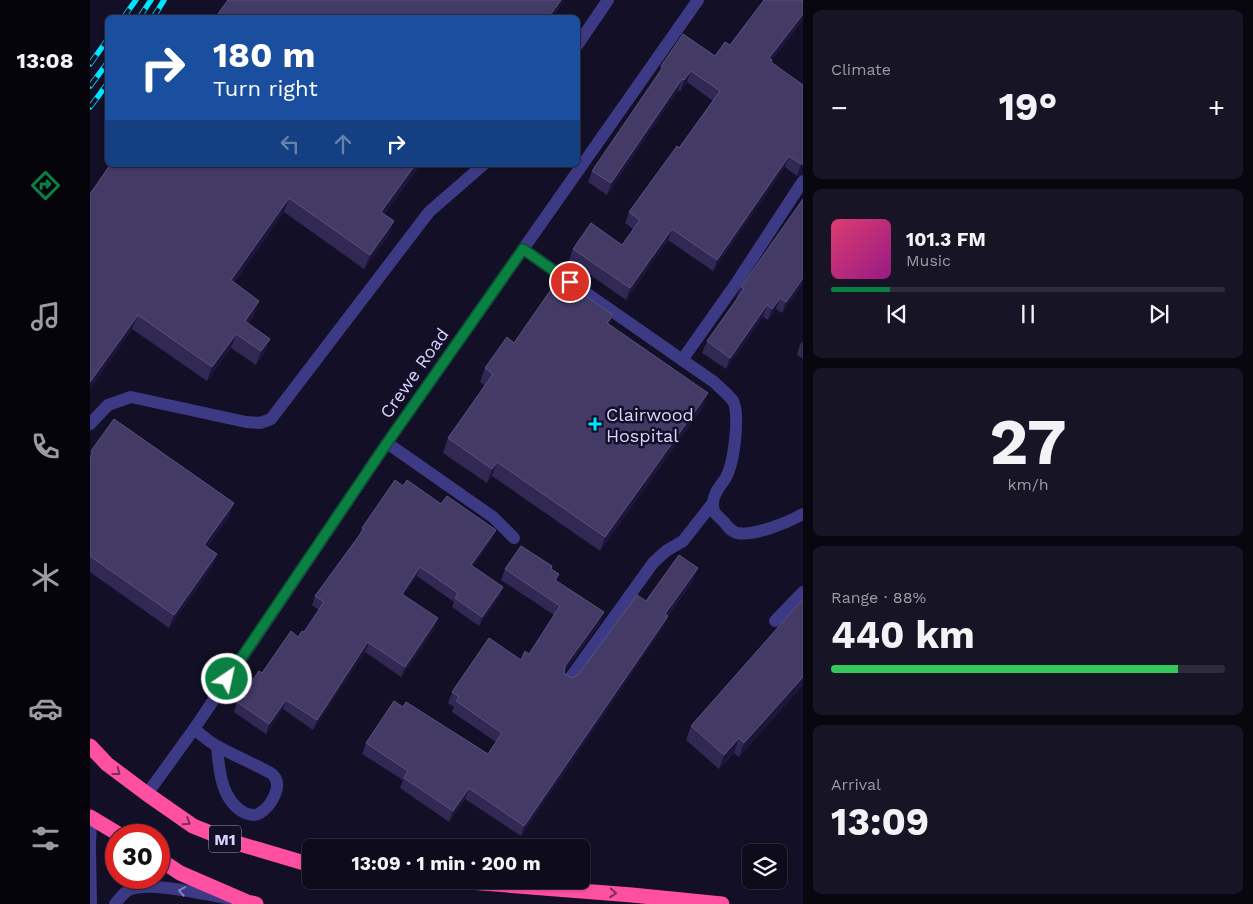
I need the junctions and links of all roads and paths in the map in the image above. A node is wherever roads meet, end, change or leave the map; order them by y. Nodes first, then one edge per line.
1 (608, 0) edge
2 (698, 0) edge
3 (580, 41) edge
4 (481, 167) edge
5 (803, 182) edge
6 (523, 249) junction
7 (682, 360) junction
8 (90, 424) edge
9 (387, 443) junction
10 (712, 504) junction
11 (803, 514) edge
12 (514, 538) dead end
13 (803, 592) edge
14 (775, 622) dead end
15 (568, 681) edge
16 (194, 729) junction
17 (90, 746) edge
18 (217, 746) junction
19 (147, 794) junction
20 (90, 817) edge
21 (105, 826) edge
22 (90, 848) edge
23 (302, 862) edge
24 (170, 866) edge
25 (556, 889) edge
26 (252, 903) edge
27 (92, 904) edge
28 (115, 904) edge
29 (722, 904) edge

1 - 3 street
2 - 6 street, Crewe Road
4 - 8 street
5 - 7 street
6 - 7 street
6 - 9 street, Crewe Road
7 - 10 street
9 - 12 street
9 - 16 street, Crewe Road
10 - 11 street
10 - 15 street
13 - 14 street
16 - 18 street
16 - 19 street, Crewe Road
17 -> 19 highway, M1
18 - 18 street
19 -> 23 highway, M1
20 - 21 highway
20 - 22 street
22 - 27 street
24 - 26 highway
25 -> 29 highway
26 -> 28 street

